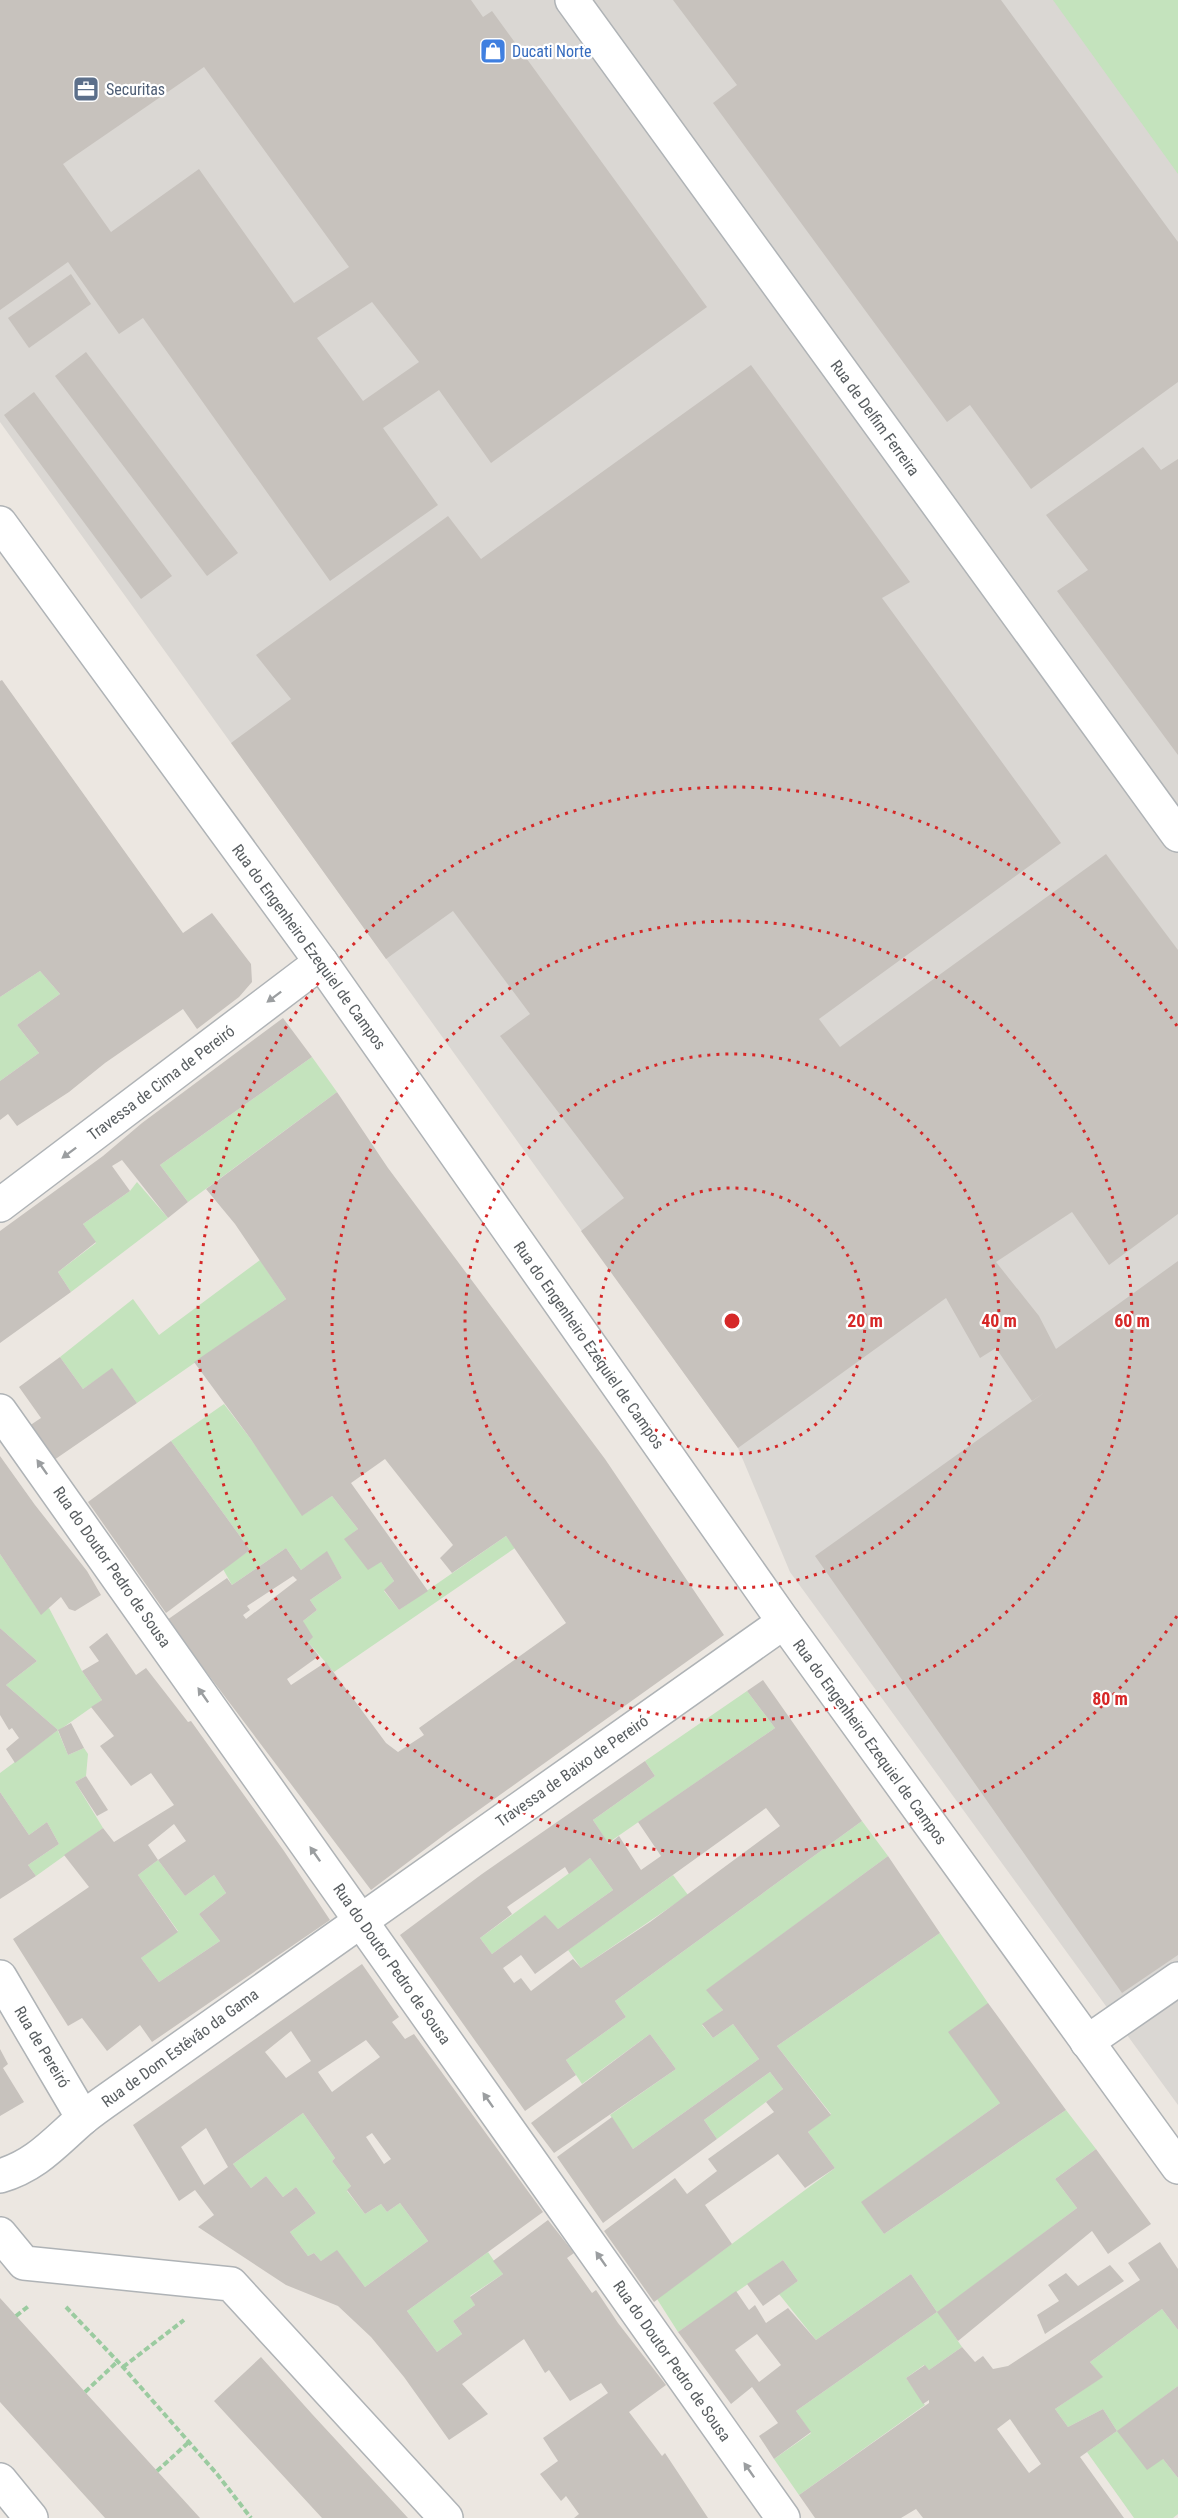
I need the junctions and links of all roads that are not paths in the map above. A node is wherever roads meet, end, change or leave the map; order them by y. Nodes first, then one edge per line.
1 (572, 0) edge
2 (0, 523) edge
3 (1178, 835) edge
4 (321, 962) junction
5 (0, 1205) edge
6 (0, 1411) edge
7 (784, 1622) junction
8 (361, 1919) junction
9 (0, 1977) edge
10 (1178, 1979) edge
11 (1087, 2042) junction
12 (83, 2118) junction
13 (1178, 2167) edge
14 (0, 2176) edge
15 (0, 2234) edge
16 (0, 2480) edge
17 (31, 2518) edge
18 (446, 2518) edge
19 (783, 2518) edge

1 - 3 street, Rua de Delfim Ferreira
2 - 4 street, Rua do Engenheiro Ezequiel de Campos
4 -> 5 street, Travessa de Cima de Pereiró
4 - 7 street, Rua do Engenheiro Ezequiel de Campos
8 -> 6 street, Rua do Doutor Pedro de Sousa
7 - 8 street, Travessa de Baixo de Pereiró
7 - 11 street, Rua do Engenheiro Ezequiel de Campos
8 - 12 street, Rua de Dom Estêvão da Gama
19 -> 8 street, Rua do Doutor Pedro de Sousa
9 - 12 street, Rua de Pereiró
10 - 11 street
11 - 13 street, Rua do Engenheiro Ezequiel de Campos
12 - 14 street, Rua de Dom Estêvão da Gama
15 - 18 street
16 - 17 street

